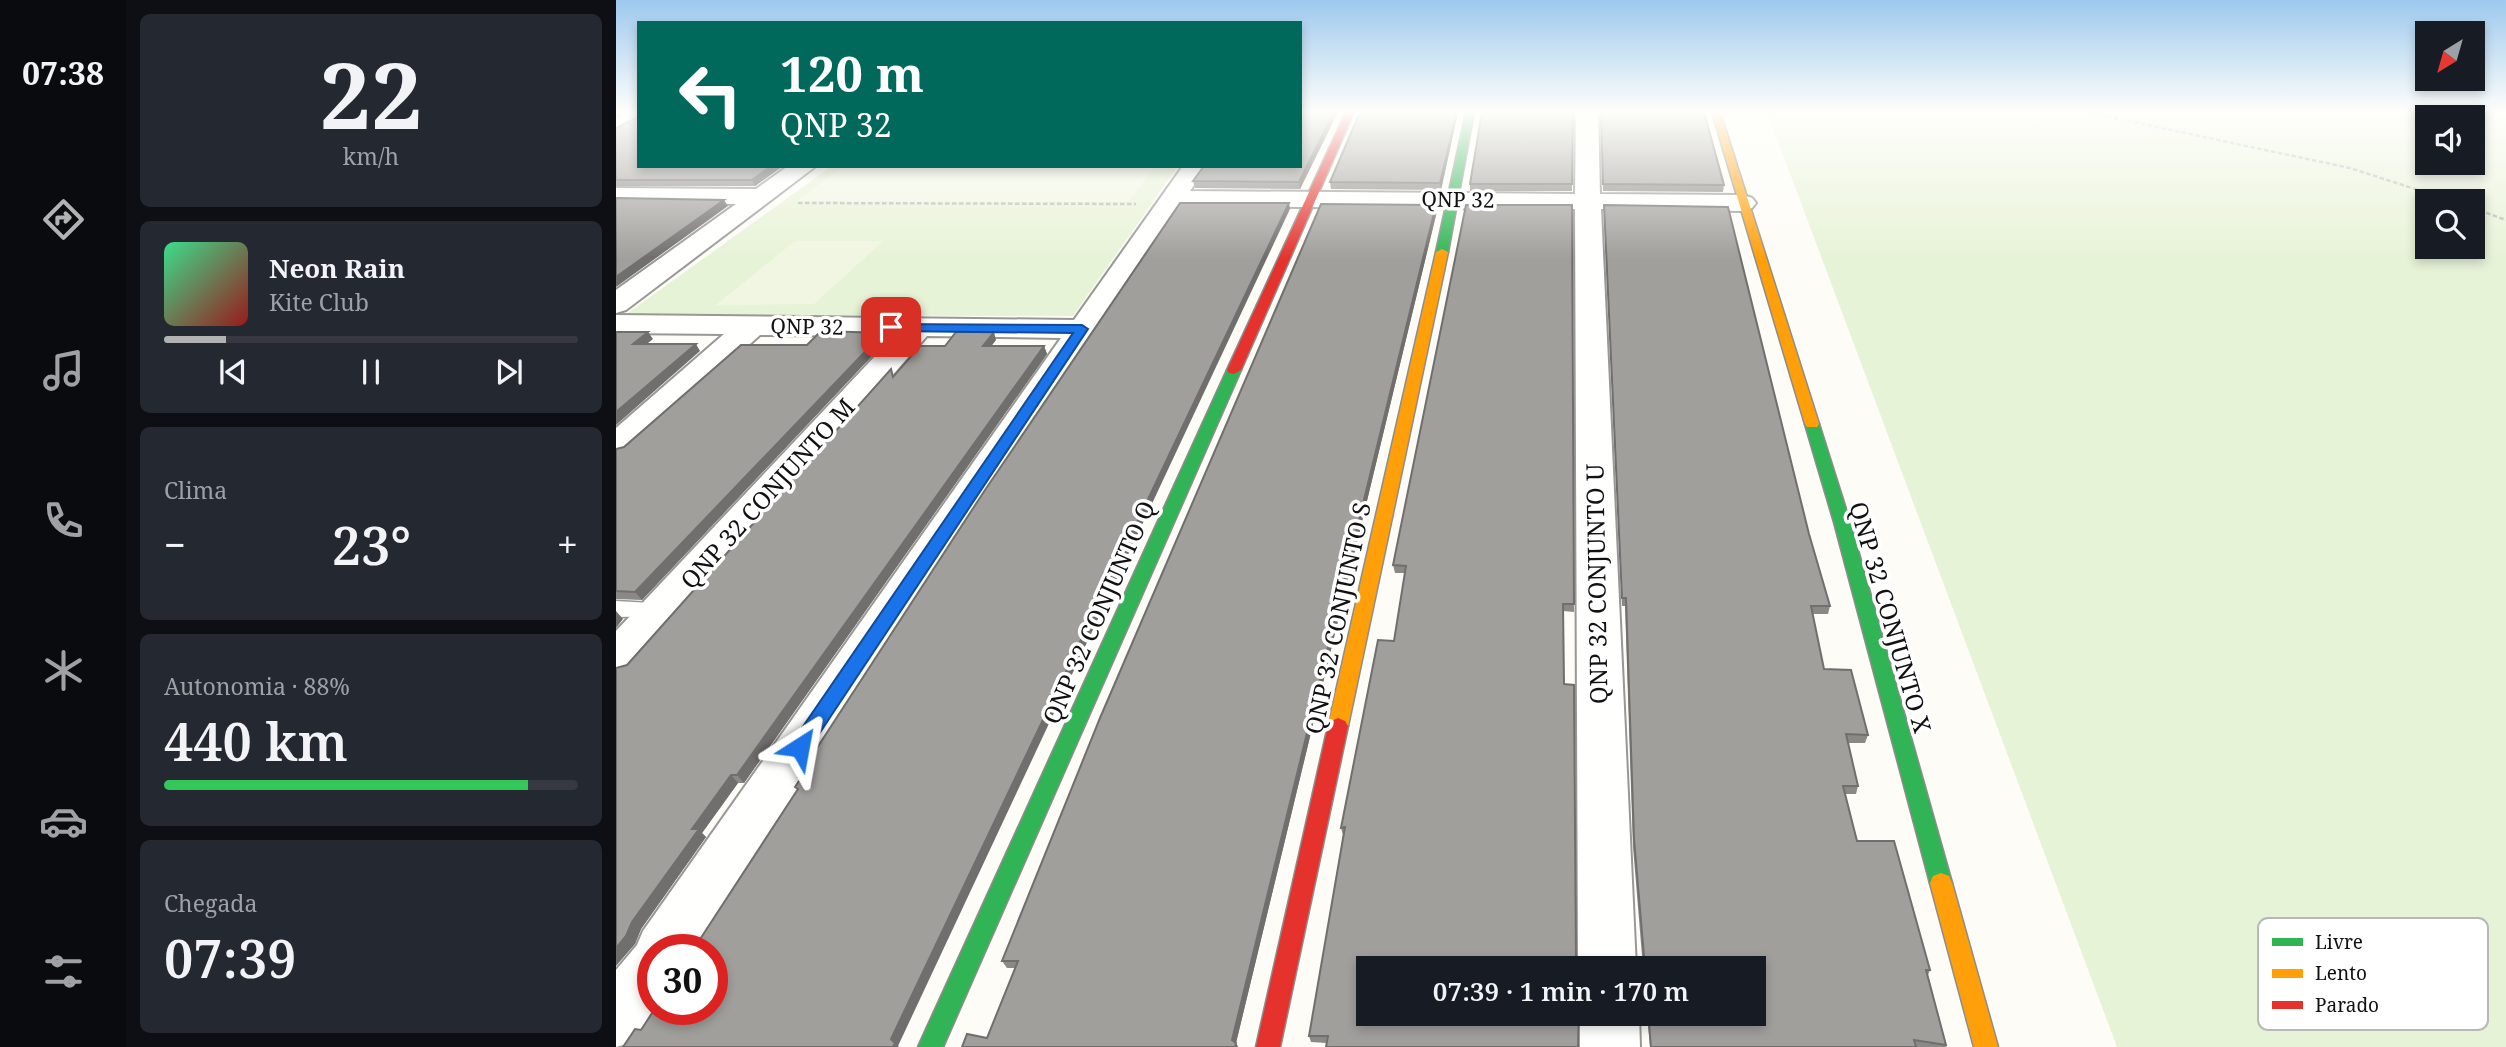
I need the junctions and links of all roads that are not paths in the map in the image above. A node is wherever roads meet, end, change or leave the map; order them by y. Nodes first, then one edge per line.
1 (1329, 161) edge
2 (1461, 161) edge
3 (1588, 161) edge
4 (1731, 161) edge
5 (801, 168) edge
6 (661, 173) edge
7 (1170, 189) edge
8 (619, 197) edge
9 (762, 197) junction
10 (1313, 198) junction
11 (1454, 200) junction
12 (1588, 201) junction
13 (1743, 202) junction
14 (616, 303) edge
15 (616, 324) edge
16 (753, 326) junction
17 (919, 327) junction
18 (1082, 329) junction
19 (616, 446) edge
20 (616, 609) edge
21 (661, 610) junction
22 (616, 659) edge
23 (674, 934) edge
24 (1607, 956) edge
25 (637, 989) edge
26 (616, 1020) edge
27 (1609, 1026) edge
28 (930, 1047) edge
29 (1268, 1047) edge
30 (1610, 1047) edge
31 (1986, 1047) edge

1 - 10 street, QNP 32 CONJUNTO Q
2 - 11 street, QNP 32 CONJUNTO S
3 - 12 street, QNP 32 CONJUNTO U
4 - 13 street, QNP 32 CONJUNTO X
5 - 9 street
6 - 8 street
7 - 10 street, QNP 32
7 - 18 street
8 - 9 street
9 - 14 street
10 - 11 street, QNP 32
10 - 28 street, QNP 32 CONJUNTO Q
11 - 12 street, QNP 32
11 - 29 street, QNP 32 CONJUNTO S
12 - 13 street, QNP 32
12 - 24 street, QNP 32 CONJUNTO U
13 - 31 street, QNP 32 CONJUNTO X
15 - 16 street, QNP 32
16 - 17 street, QNP 32
16 - 19 street
17 - 18 street, QNP 32
17 - 21 street, QNP 32 CONJUNTO M
18 - 23 street
20 - 21 lane
21 - 22 street, QNP 32 CONJUNTO M
25 - 26 street
27 - 30 street

